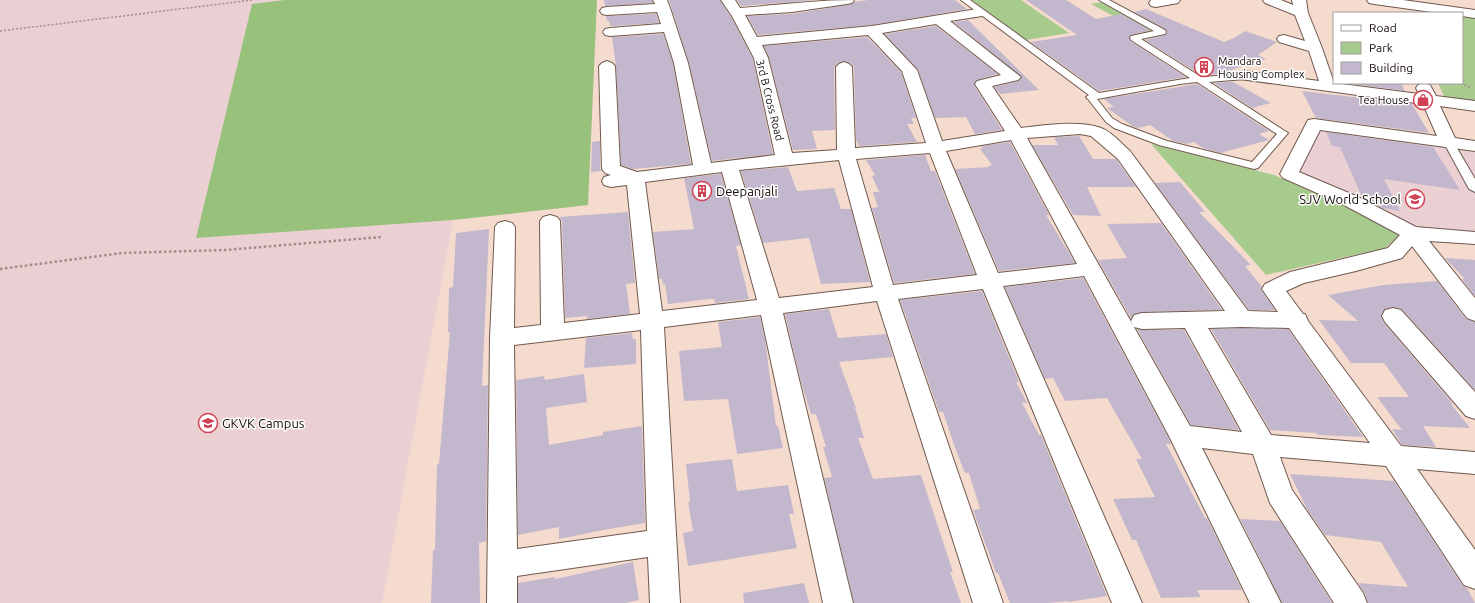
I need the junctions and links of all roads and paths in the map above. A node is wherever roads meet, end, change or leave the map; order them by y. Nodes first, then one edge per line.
1 (253, 0) edge
2 (847, 0) edge
3 (965, 0) edge
4 (1103, 0) edge
5 (1174, 0) edge
6 (1270, 0) edge
7 (1156, 3) dead end
8 (662, 4) edge
9 (1384, 4) edge
10 (1431, 4) edge
11 (732, 6) edge
12 (1300, 6) edge
13 (607, 11) dead end
14 (977, 13) dead end
15 (1475, 14) edge
16 (938, 19) junction
17 (669, 27) junction
18 (872, 30) junction
19 (0, 31) edge
20 (610, 32) dead end
21 (1284, 39) dead end
22 (753, 42) junction
23 (1315, 48) junction
24 (607, 66) dead end
25 (844, 67) dead end
26 (1245, 76) joint
27 (1198, 78) junction
28 (1422, 84) edge
29 (1463, 84) edge
30 (1329, 86) junction
31 (1475, 90) edge
32 (1097, 96) junction
33 (1429, 99) junction
34 (1475, 106) edge
35 (1016, 134) junction
36 (1449, 143) junction
37 (1473, 146) edge
38 (936, 147) junction
39 (846, 155) junction
40 (786, 159) junction
41 (729, 166) junction
42 (703, 169) junction
43 (636, 178) junction
44 (611, 180) dead end
45 (1475, 189) edge
46 (550, 221) dead end
47 (505, 227) dead end
48 (1412, 233) junction
49 (380, 237) dead end
50 (1475, 238) edge
51 (1090, 268) junction
52 (0, 269) edge
53 (990, 280) junction
54 (885, 293) junction
55 (770, 306) junction
56 (1475, 313) edge
57 (1393, 316) dead end
58 (1242, 319) junction
59 (652, 320) junction
60 (1192, 320) junction
61 (1297, 320) junction
62 (1142, 321) dead end
63 (553, 332) junction
64 (502, 338) junction
65 (1475, 409) edge
66 (1182, 435) junction
67 (1263, 445) junction
68 (1394, 457) junction
69 (1475, 463) edge
70 (662, 542) junction
71 (501, 565) junction
72 (1475, 575) edge
73 (502, 603) edge
74 (665, 603) edge
75 (838, 603) edge
76 (988, 603) edge
77 (1127, 603) edge
78 (1266, 603) edge
79 (1352, 603) edge

1 - 19 path
2 - 11 street
3 - 32 lane
4 - 27 lane
5 - 7 street
6 - 12 street
8 - 13 street
8 - 17 street
9 - 10 street
10 - 15 street
11 - 22 street, 3rd B Cross Road
12 - 23 street
14 - 16 street
16 - 18 street
16 - 35 street
17 - 20 street
17 - 42 street
18 - 22 street
18 - 38 street
21 - 23 street
22 - 40 street, 3rd B Cross Road
23 - 30 street
24 - 43 street
25 - 39 street
26 - 27 lane
26 - 30 street
27 - 32 lane
27 - 32 lane
28 - 33 street
29 - 31 path
30 - 33 street
33 - 34 street
33 - 36 street
35 - 38 street
35 - 51 street
35 - 58 street
36 - 37 street
36 - 45 lane
36 - 48 street
38 - 39 street
38 - 53 street
39 - 40 street
39 - 54 street
40 - 41 street
41 - 42 street
41 - 55 street
42 - 43 street
43 - 44 street
43 - 59 street
46 - 63 street
47 - 64 street
48 - 50 street
48 - 56 street
48 - 61 street
49 - 52 path
51 - 53 street
51 - 66 street
53 - 54 street
53 - 77 street
54 - 55 street
54 - 76 street
55 - 59 street
55 - 75 street
57 - 65 street
58 - 60 street
58 - 61 street
59 - 63 street
59 - 70 street
60 - 62 street
60 - 67 street
61 - 68 street
63 - 64 street
64 - 71 street
66 - 67 street
66 - 78 street
67 - 68 street
67 - 79 street
68 - 69 street
68 - 72 street
70 - 71 street
70 - 74 street
71 - 73 street

